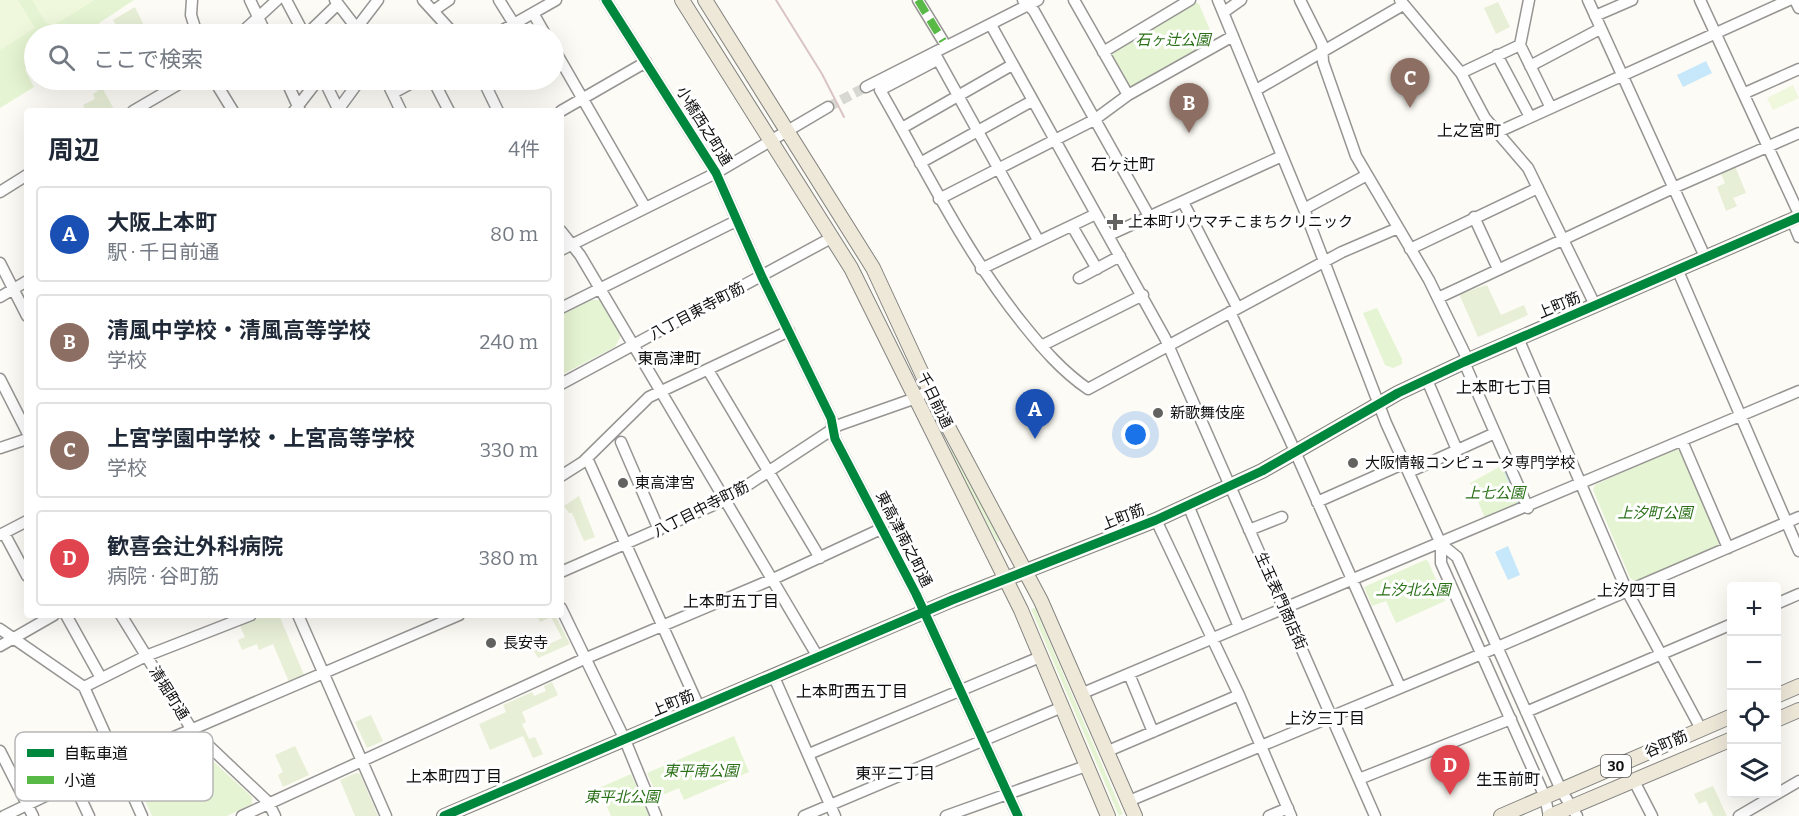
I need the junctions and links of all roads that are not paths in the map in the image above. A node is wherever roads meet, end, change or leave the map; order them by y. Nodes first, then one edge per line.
1 (192, 0) edge
2 (250, 0) edge
3 (276, 0) edge
4 (286, 0) edge
5 (378, 0) edge
6 (423, 0) edge
7 (449, 0) edge
8 (499, 0) edge
9 (606, 0) edge
10 (681, 0) edge
11 (705, 0) edge
12 (918, 0) edge
13 (1038, 0) edge
14 (1074, 0) edge
15 (1218, 0) edge
16 (1241, 0) edge
17 (1300, 0) edge
18 (1529, 0) edge
19 (1588, 0) edge
20 (1632, 0) edge
21 (1700, 0) edge
22 (1789, 0) edge
23 (1795, 0) edge
24 (552, 1) edge
25 (1186, 1) edge
26 (337, 2) edge
27 (1025, 3) edge
28 (1401, 3) edge
29 (1799, 8) edge
30 (433, 11) junction
31 (1224, 12) junction
32 (532, 13) junction
33 (1594, 16) junction
34 (258, 17) junction
35 (194, 24) edge
36 (251, 24) edge
37 (261, 24) edge
38 (299, 24) edge
39 (315, 24) edge
40 (352, 24) edge
41 (362, 24) edge
42 (445, 24) edge
43 (514, 24) joint
44 (539, 24) edge
45 (990, 25) junction
46 (1600, 29) junction
47 (1718, 34) junction
48 (1233, 36) junction
49 (943, 41) dead end
50 (1520, 45) junction
51 (1103, 52) junction
52 (1323, 53) junction
53 (1497, 56) junction
54 (936, 57) junction
55 (646, 62) junction
56 (1012, 65) junction
57 (564, 66) edge
58 (1530, 66) junction
59 (1799, 69) edge
60 (1461, 73) junction
61 (1620, 74) junction
62 (866, 87) tunnel mouth
63 (169, 90) edge
64 (220, 90) edge
65 (290, 90) edge
66 (311, 90) edge
67 (329, 90) edge
68 (353, 90) edge
69 (391, 90) edge
70 (399, 90) edge
71 (438, 90) edge
72 (488, 90) edge
73 (1256, 90) junction
74 (393, 93) junction
75 (1745, 93) junction
76 (1128, 95) junction
77 (958, 96) junction
78 (583, 99) junction
79 (1032, 101) junction
80 (828, 106) tunnel mouth
81 (138, 108) edge
82 (231, 108) edge
83 (297, 108) edge
84 (298, 108) edge
85 (338, 108) edge
86 (341, 108) edge
87 (400, 108) edge
88 (447, 108) edge
89 (497, 108) edge
90 (1551, 108) junction
91 (564, 109) edge
92 (1530, 117) junction
93 (1094, 120) junction
94 (902, 128) junction
95 (788, 130) junction
96 (977, 131) junction
97 (1498, 132) junction
98 (1799, 133) edge
99 (771, 141) junction
100 (1054, 142) junction
101 (1769, 145) junction
102 (1282, 156) junction
103 (920, 163) junction
104 (999, 170) junction
105 (716, 173) junction
106 (1367, 176) junction
107 (24, 177) edge
108 (1673, 188) junction
109 (1538, 189) junction
110 (0, 192) edge
111 (939, 199) junction
112 (1183, 202) junction
113 (645, 207) junction
114 (1304, 208) junction
115 (1096, 214) junction
116 (1149, 216) junction
117 (1474, 217) junction
118 (1797, 217) edge
119 (736, 221) junction
120 (1072, 225) junction
121 (1398, 228) junction
122 (1109, 235) junction
123 (833, 237) junction
124 (1799, 237) edge
125 (1563, 239) junction
126 (1038, 240) junction
127 (566, 247) edge
128 (1410, 249) junction
129 (1120, 256) junction
130 (1706, 259) junction
131 (1324, 262) junction
132 (0, 263) edge
133 (981, 269) junction
134 (1097, 269) junction
135 (1498, 269) junction
136 (1678, 271) junction
137 (762, 277) junction
138 (1079, 278) dead end
139 (24, 283) edge
140 (600, 288) junction
141 (13, 289) junction
142 (1143, 296) junction
143 (0, 297) edge
144 (1438, 298) junction
145 (1595, 305) junction
146 (564, 306) edge
147 (24, 310) edge
148 (1233, 310) junction
149 (789, 331) junction
150 (1518, 338) junction
151 (634, 345) junction
152 (1041, 346) junction
153 (1168, 347) junction
154 (1466, 361) junction
155 (708, 370) junction
156 (0, 380) edge
157 (1427, 380) junction
158 (564, 382) edge
159 (930, 390) junction
160 (660, 391) junction
161 (1799, 392) edge
162 (913, 399) junction
163 (1379, 405) junction
164 (1740, 416) junction
165 (24, 426) edge
166 (832, 430) junction
167 (1495, 433) junction
168 (618, 436) junction
169 (24, 440) edge
170 (1682, 441) junction
171 (0, 448) edge
172 (1457, 450) junction
173 (1295, 453) junction
174 (587, 458) junction
175 (1407, 468) junction
176 (769, 472) junction
177 (564, 474) edge
178 (1582, 484) junction
179 (1230, 486) junction
180 (725, 500) junction
181 (1317, 502) junction
182 (1188, 505) junction
183 (1528, 508) junction
184 (1282, 517) dead end
185 (1799, 517) edge
186 (1156, 520) junction
187 (1787, 522) junction
188 (24, 523) edge
189 (883, 528) junction
190 (659, 530) junction
191 (1249, 530) junction
192 (2, 534) edge
193 (1441, 544) junction
194 (626, 545) junction
195 (1728, 548) junction
196 (1799, 551) edge
197 (820, 558) junction
198 (24, 571) edge
199 (564, 571) edge
200 (1026, 572) junction
201 (773, 579) junction
202 (1005, 580) junction
203 (1353, 581) junction
204 (1627, 591) junction
205 (1799, 594) edge
206 (1781, 602) edge
207 (1284, 609) junction
208 (924, 613) junction
209 (564, 615) edge
210 (47, 618) edge
211 (68, 618) edge
212 (122, 618) edge
213 (243, 618) edge
214 (299, 618) edge
215 (452, 618) edge
216 (663, 626) junction
217 (1727, 626) edge
218 (1239, 627) junction
219 (0, 629) edge
220 (15, 638) junction
221 (1211, 638) junction
222 (0, 646) edge
223 (1498, 646) junction
224 (1481, 654) junction
225 (1661, 655) junction
226 (146, 656) junction
227 (818, 657) junction
228 (1040, 657) junction
229 (584, 659) junction
230 (1129, 674) junction
231 (324, 675) junction
232 (774, 677) junction
233 (101, 678) junction
234 (1799, 686) edge
235 (84, 687) junction
236 (1400, 687) junction
237 (960, 691) junction
238 (1083, 693) junction
239 (1781, 694) edge
240 (1239, 695) junction
241 (699, 707) junction
242 (1060, 708) junction
243 (1526, 712) junction
244 (1798, 713) edge
245 (1333, 716) junction
246 (1727, 718) edge
247 (1781, 718) edge
248 (1511, 719) junction
249 (1701, 729) junction
250 (192, 730) junction
251 (105, 732) edge
252 (187, 732) edge
253 (1153, 732) junction
254 (625, 740) junction
255 (984, 741) junction
256 (1727, 741) edge
257 (1262, 746) junction
258 (213, 750) edge
259 (0, 751) edge
260 (1108, 751) junction
261 (809, 754) junction
262 (363, 760) junction
263 (1086, 766) junction
264 (1359, 779) junction
265 (15, 781) edge
266 (1634, 781) junction
267 (1799, 781) edge
268 (1561, 790) junction
269 (1008, 794) junction
270 (1545, 797) junction
271 (25, 801) edge
272 (36, 801) edge
273 (82, 801) edge
274 (135, 801) edge
275 (1129, 801) junction
276 (268, 802) junction
277 (27, 805) junction
278 (830, 805) junction
279 (1575, 811) edge
280 (1289, 812) edge
281 (1104, 815) edge
282 (4, 816) edge
283 (33, 816) edge
284 (89, 816) edge
285 (142, 816) edge
286 (242, 816) edge
287 (275, 816) edge
288 (386, 816) edge
289 (444, 816) edge
290 (656, 816) edge
291 (804, 816) edge
292 (835, 816) edge
293 (946, 816) edge
294 (1018, 816) edge
295 (1135, 816) edge
296 (1269, 816) edge
297 (1375, 816) edge
298 (1501, 816) edge
299 (1550, 816) edge
300 (1652, 816) edge
301 (1739, 816) edge

1 - 35 street
2 - 34 street
3 - 34 street
4 - 38 street
5 - 41 street
6 - 30 street
7 - 30 street
8 - 43 street
9 - 55 street, 小橋西之町通
10 - 99 main road, 千日前通
11 - 95 main road, 千日前通
12 - 49 street
13 - 27 street
14 - 51 street
15 - 31 street
16 - 31 street
17 - 52 street
18 - 50 street
19 - 33 street
20 - 33 street
21 - 47 street
22 - 47 street
23 - 29 street
24 - 32 street
25 - 51 street
26 - 39 street
26 - 40 street
27 - 45 street
27 - 93 street
28 - 52 street
28 - 60 street
30 - 42 street
31 - 48 street
32 - 43 street
32 - 44 street
33 - 46 street
34 - 36 street
34 - 37 street
45 - 54 street
45 - 56 street, 生玉表門商店街
46 - 58 street
46 - 61 street
47 - 61 street
47 - 75 street
48 - 73 street
48 - 76 street
50 - 53 street
50 - 58 street
51 - 76 street
52 - 73 street
52 - 106 street
53 - 60 street
53 - 92 street
54 - 62 street
54 - 77 street
54 - 94 street
55 - 78 street
55 - 105 street, 小橋西之町通
56 - 77 street
56 - 79 street, 生玉表門商店街
57 - 78 street
58 - 90 street
59 - 75 street
60 - 97 street
61 - 90 street
61 - 108 street
63 - 81 street
64 - 82 street
65 - 83 street
66 - 84 street
67 - 85 street
68 - 86 street
69 - 74 street
70 - 74 street
71 - 88 street
72 - 89 street
73 - 102 street
74 - 87 street
75 - 101 street
76 - 93 street
77 - 94 street
77 - 96 street
78 - 91 street
78 - 113 street
79 - 96 street
79 - 100 street, 生玉表門商店街
80 - 95 street
90 - 92 street
92 - 97 street
93 - 100 street
93 - 116 street
94 - 103 street
95 - 99 street
95 - 159 main road, 千日前通
96 - 103 street
96 - 104 street
97 - 109 street
98 - 101 street
99 - 105 street
99 - 123 main road, 千日前通
100 - 104 street
100 - 115 street, 生玉表門商店街
101 - 108 street
101 - 118 street
102 - 112 street
102 - 114 street
103 - 111 street
104 - 111 street
104 - 126 street
105 - 113 street
105 - 119 street, 小橋西之町通
106 - 114 street
106 - 121 street
107 - 110 street
108 - 125 street
108 - 130 street
109 - 117 street
109 - 125 street
111 - 133 street
112 - 116 street
112 - 148 street
113 - 127 street
114 - 131 street
115 - 120 street
115 - 122 street, 生玉表門商店街
116 - 122 street
117 - 128 street
117 - 135 street
118 - 124 street
118 - 130 main road, 上町筋
119 - 137 street, 小橋西之町通
119 - 140 street
120 - 126 street
120 - 134 street
121 - 128 street
121 - 131 street
122 - 129 street, 生玉表門商店街
123 - 137 street, 八丁目東寺町筋
123 - 162 main road, 千日前通
125 - 135 street
125 - 145 street
126 - 133 street
127 - 140 street
128 - 144 street
129 - 134 street
129 - 142 street, 生玉表門商店街
130 - 136 main road, 上町筋
131 - 148 street
131 - 163 street
132 - 141 street
133 - 152 street
134 - 138 street
135 - 144 street
136 - 145 main road, 上町筋
136 - 164 street
137 - 149 street, 東高津南之町通
137 - 151 street, 八丁目東寺町筋
139 - 141 street
140 - 146 street
140 - 151 street
141 - 143 street
141 - 147 street
142 - 152 street
142 - 153 street, 生玉表門商店街
144 - 154 street
145 - 150 main road, 上町筋
148 - 153 street
148 - 173 street
149 - 155 street
149 - 166 street, 東高津南之町通
150 - 154 main road, 上町筋
150 - 178 street
151 - 158 street, 八丁目東寺町筋
151 - 160 street
152 - 153 street
153 - 179 street, 生玉表門商店街
154 - 157 main road, 上町筋
154 - 167 street
155 - 160 street
155 - 176 street
156 - 165 street
157 - 163 main road, 上町筋
157 - 172 street
159 - 162 street, 八丁目中寺町筋
159 - 200 main road, 千日前通
160 - 168 street
160 - 180 street
161 - 164 street
162 - 166 street, 八丁目中寺町筋
162 - 202 main road, 千日前通
163 - 173 main road, 上町筋
163 - 175 street
164 - 170 street
164 - 187 street
166 - 176 street, 八丁目中寺町筋
166 - 189 street, 東高津南之町通
167 - 172 street
167 - 183 street
168 - 174 street
168 - 190 street
169 - 171 street
170 - 178 street
170 - 195 street
172 - 175 street
173 - 179 main road, 上町筋
173 - 181 street
174 - 177 street
174 - 194 street
175 - 181 street
175 - 193 street
176 - 180 street, 八丁目中寺町筋
176 - 197 street
178 - 183 street
178 - 204 street
179 - 182 main road, 上町筋
179 - 191 street, 生玉表門商店街
180 - 190 street, 八丁目中寺町筋
180 - 201 street
181 - 203 street
182 - 186 main road, 上町筋
182 - 218 street
183 - 193 street
184 - 191 street
185 - 187 street
186 - 200 main road, 上町筋
186 - 221 street
187 - 195 street
187 - 196 street
188 - 192 street
189 - 197 street
189 - 208 street, 東高津南之町通
190 - 194 street, 八丁目中寺町筋
191 - 207 street, 生玉表門商店街
192 - 198 street
193 - 203 street
193 - 223 street
193 - 224 street
194 - 199 street, 八丁目中寺町筋
194 - 216 street
195 - 204 street
197 - 201 street
200 - 202 main road, 上町筋
200 - 238 main road, 千日前通
201 - 216 street
201 - 227 street
202 - 208 main road, 上町筋
202 - 228 main road, 千日前通
203 - 207 street
203 - 236 street
204 - 223 street
204 - 225 street
205 - 206 street
207 - 218 street
207 - 245 street, 生玉表門商店街
208 - 227 main road, 上町筋
208 - 237 street, 東高津南之町通
209 - 229 street
210 - 220 street
211 - 233 street
212 - 226 street, 清堀町通
213 - 226 street
214 - 231 street
215 - 231 street
216 - 229 street
216 - 241 street
217 - 225 street
218 - 221 street
219 - 220 street
220 - 222 street
220 - 235 street
221 - 230 street
221 - 240 street
223 - 224 street
223 - 243 street
224 - 236 street
224 - 248 street
225 - 243 street
225 - 249 street
226 - 233 street
226 - 250 street, 清堀町通
227 - 232 main road, 上町筋
228 - 237 street
228 - 242 main road, 千日前通
229 - 254 street
229 - 262 street
230 - 238 street
230 - 253 street
231 - 250 street
231 - 262 street
232 - 241 main road, 上町筋
232 - 261 street
233 - 235 street
234 - 239 main road
235 - 251 street
236 - 245 street
237 - 255 street, 東高津南之町通
237 - 261 street
238 - 260 main road, 千日前通
240 - 253 street
240 - 257 street
241 - 254 main road, 上町筋
242 - 255 street
242 - 263 main road, 千日前通
243 - 268 street
244 - 247 main road
245 - 257 street
245 - 264 street, 生玉表門商店街
246 - 249 main road, 谷町筋 / 30
248 - 264 street
248 - 270 street
249 - 268 main road, 谷町筋 / 30
250 - 252 street
253 - 260 street
254 - 289 main road, 上町筋
254 - 290 street
255 - 269 street, 東高津南之町通
255 - 278 street
256 - 266 main road, 谷町筋 / 30
257 - 275 street
257 - 280 street
258 - 276 street, 清堀町通
259 - 265 street
260 - 275 main road, 千日前通
261 - 278 street
262 - 276 street
262 - 288 street
263 - 269 street
263 - 281 main road, 千日前通
264 - 297 street, 生玉表門商店街
266 - 279 main road, 谷町筋 / 30
266 - 300 street
267 - 301 street
268 - 270 main road, 谷町筋 / 30
268 - 279 street
269 - 293 street
269 - 294 street, 東高津南之町通
270 - 298 main road, 谷町筋 / 30
270 - 299 street
271 - 277 street
272 - 277 street
273 - 284 street
274 - 285 street
275 - 295 main road, 千日前通
276 - 286 street
276 - 287 street, 清堀町通
277 - 282 street
277 - 283 street
278 - 291 street
278 - 292 street
279 - 299 main road, 谷町筋 / 30
280 - 296 street

